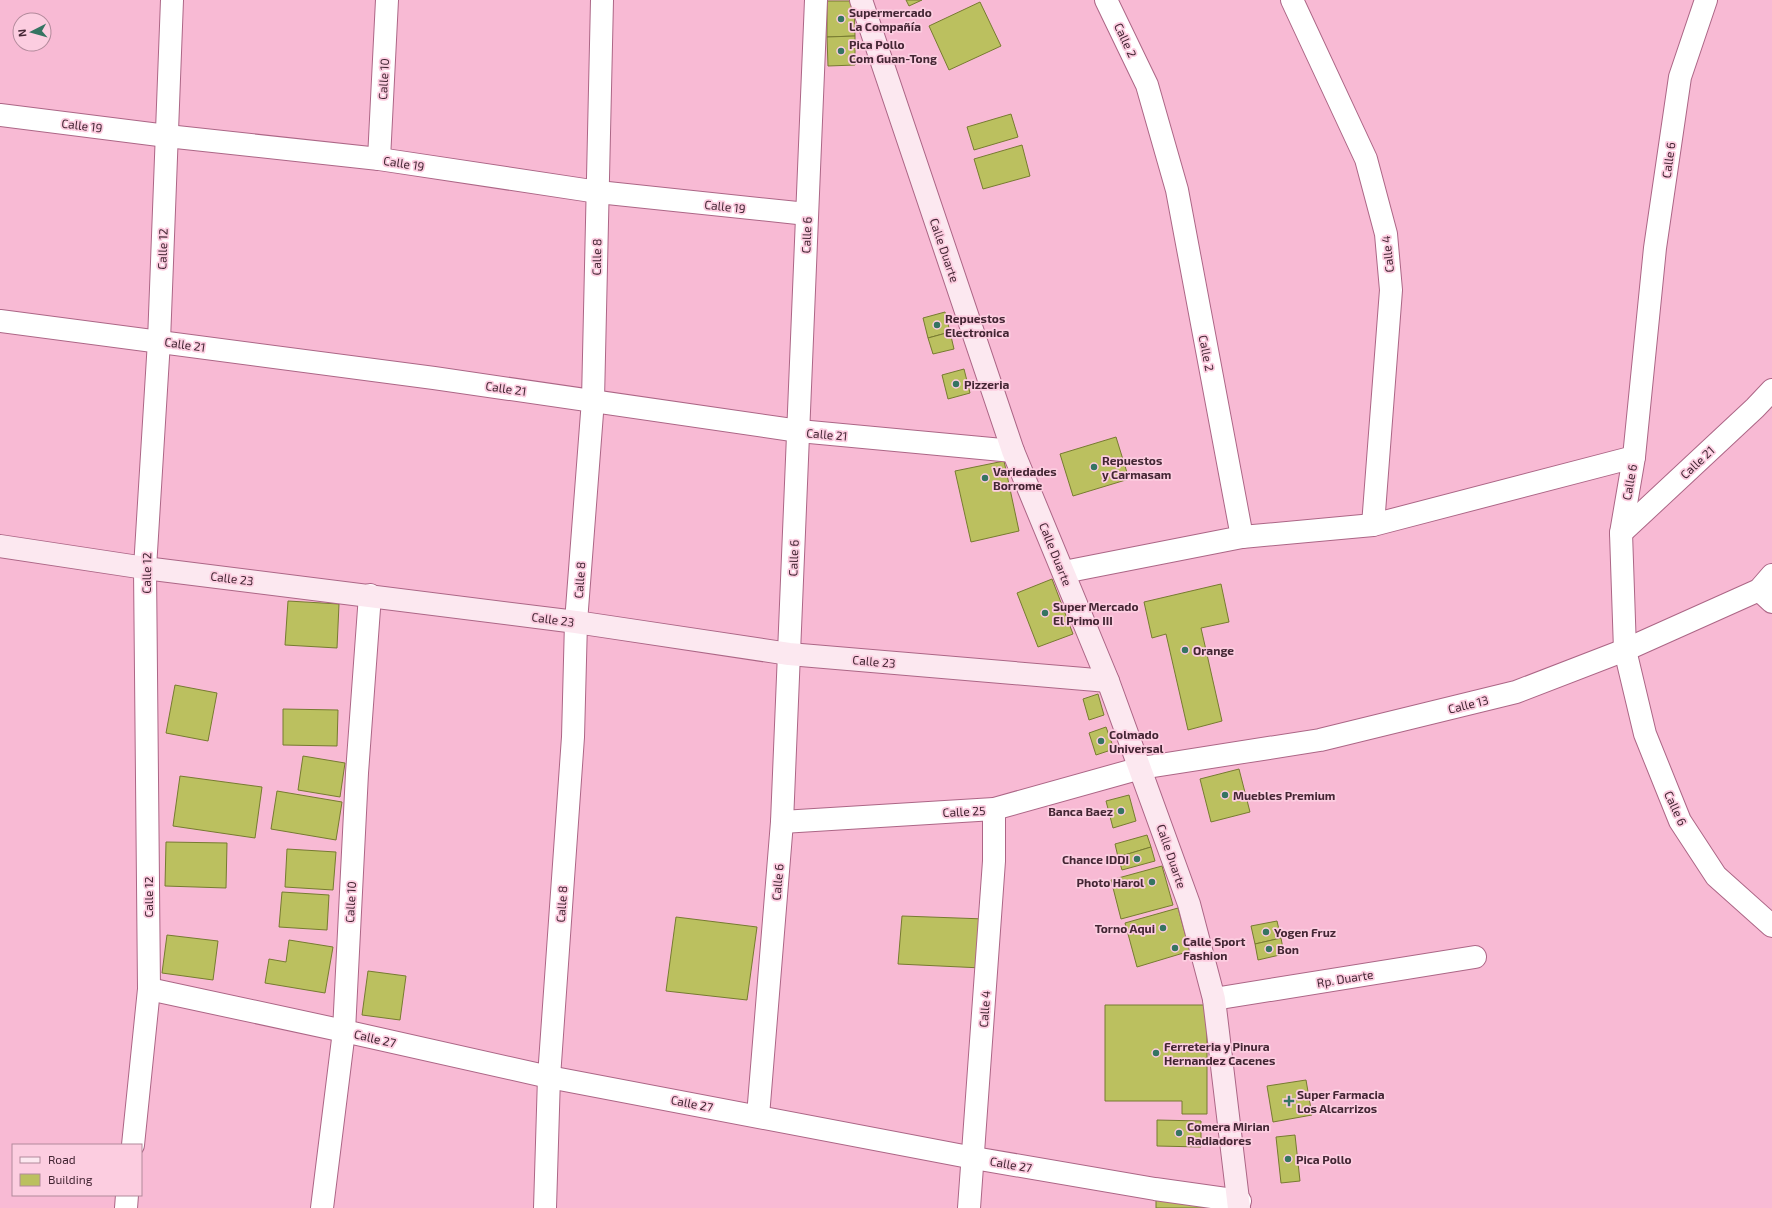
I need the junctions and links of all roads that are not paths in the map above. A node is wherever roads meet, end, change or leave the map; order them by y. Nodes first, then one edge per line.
1 (172, 0) edge
2 (387, 0) edge
3 (602, 0) edge
4 (816, 0) edge
5 (861, 0) edge
6 (1106, 0) edge
7 (1292, 0) edge
8 (1706, 0) edge
9 (0, 115) edge
10 (167, 136) junction
11 (379, 159) junction
12 (598, 192) junction
13 (807, 214) junction
14 (0, 321) edge
15 (159, 341) junction
16 (1772, 390) edge
17 (593, 400) junction
18 (799, 431) junction
19 (1013, 450) junction
20 (1634, 458) junction
21 (1373, 526) junction
22 (1621, 533) junction
23 (1242, 537) junction
24 (0, 546) edge
25 (145, 568) junction
26 (1064, 572) junction
27 (1768, 589) edge
28 (370, 595) junction
29 (576, 622) junction
30 (1625, 650) junction
31 (789, 654) junction
32 (1108, 681) junction
33 (1141, 768) junction
34 (994, 809) junction
35 (782, 822) junction
36 (1772, 925) edge
37 (1475, 956) dead end
38 (149, 989) junction
39 (1214, 999) junction
40 (344, 1031) junction
41 (549, 1077) junction
42 (758, 1116) junction
43 (133, 1144) edge
44 (974, 1158) junction
45 (128, 1196) edge
46 (1239, 1204) edge
47 (126, 1208) edge
48 (322, 1208) edge
49 (545, 1208) edge
50 (969, 1208) edge

1 - 10 street, Calle 12
2 - 11 street, Calle 10
3 - 12 street, Calle 8
4 - 13 street, Calle 6
5 - 19 street, Calle Duarte
6 - 23 street, Calle 2
7 - 21 street, Calle 4
8 - 20 street, Calle 6
9 - 10 street, Calle 19
10 - 11 street, Calle 19
10 - 15 street, Calle 12
11 - 12 street, Calle 19
12 - 13 street, Calle 19
12 - 17 street, Calle 8
13 - 18 street, Calle 6
14 - 15 street, Calle 21
15 - 17 street, Calle 21
15 - 25 street, Calle 12
16 - 22 street, Calle 21
17 - 18 street, Calle 21
17 - 29 street, Calle 8
18 - 19 street, Calle 21
18 - 31 street, Calle 6
19 - 26 street, Calle Duarte
20 - 21 street
20 - 22 street, Calle 6
21 - 23 street
22 - 30 street, Calle 6
23 - 26 street
24 - 25 street, Calle 23
25 - 28 street, Calle 23
25 - 38 street, Calle 12
26 - 32 street, Calle Duarte
27 - 30 street, Calle 13
28 - 29 street, Calle 23
28 - 40 street, Calle 10
29 - 31 street, Calle 23
29 - 41 street, Calle 8
30 - 33 street, Calle 13
30 - 36 street, Calle 6
31 - 32 street, Calle 23
31 - 35 street, Calle 6
32 - 33 street, Calle Duarte
33 - 34 street, Calle 25
33 - 39 street, Calle Duarte
34 - 35 street, Calle 25
34 - 44 street, Calle 4
35 - 42 street, Calle 6
37 - 39 street, Rp. Duarte
38 - 40 street, Calle 27
38 - 43 street, Calle 12
39 - 46 street, Calle Duarte
40 - 41 street, Calle 27
40 - 48 street, Calle 10
41 - 42 street, Calle 27
41 - 49 street, Calle 8
42 - 44 street, Calle 27
44 - 46 street, Calle 27
44 - 50 street, Calle 4
45 - 47 street

